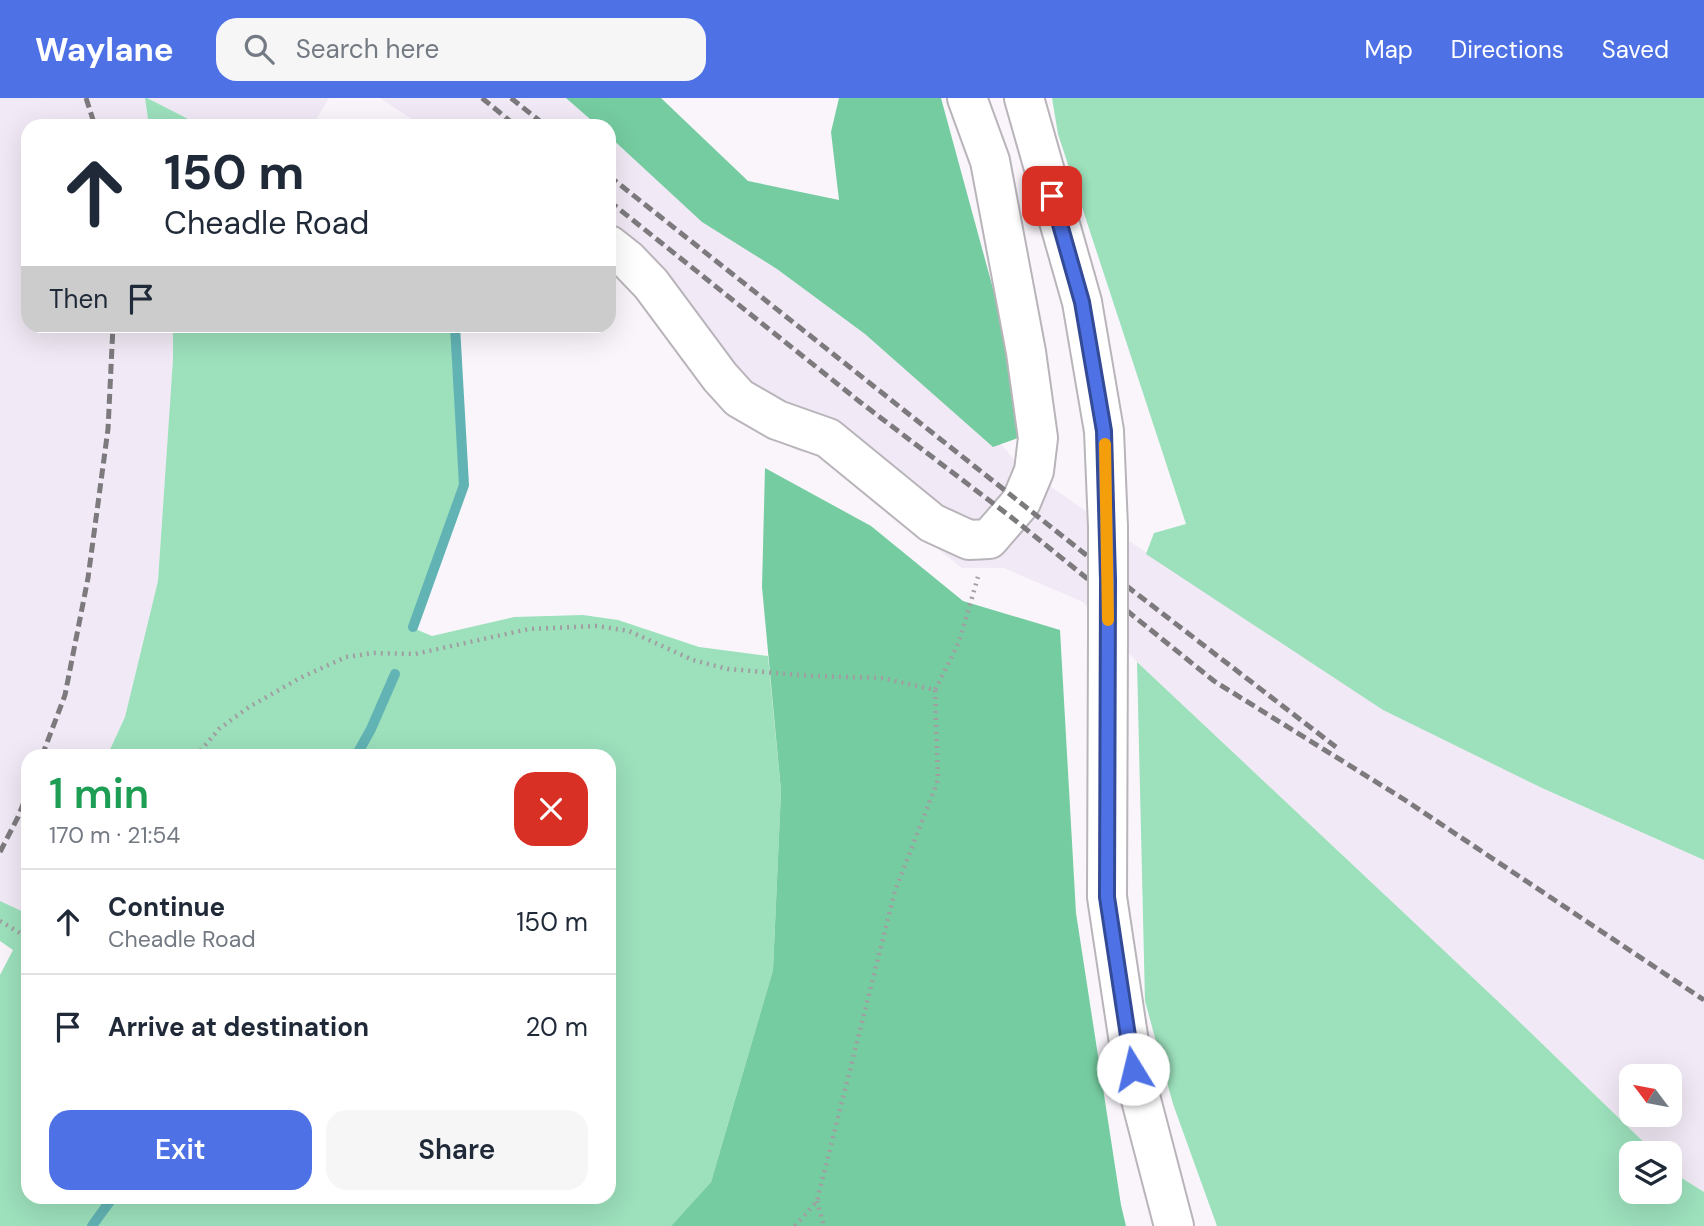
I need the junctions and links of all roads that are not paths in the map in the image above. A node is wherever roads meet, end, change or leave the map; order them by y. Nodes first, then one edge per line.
1 (967, 98) edge
2 (1024, 98) edge
3 (616, 251) edge
4 (1174, 1226) edge

1 - 3 main road
2 - 4 main road, bridge

